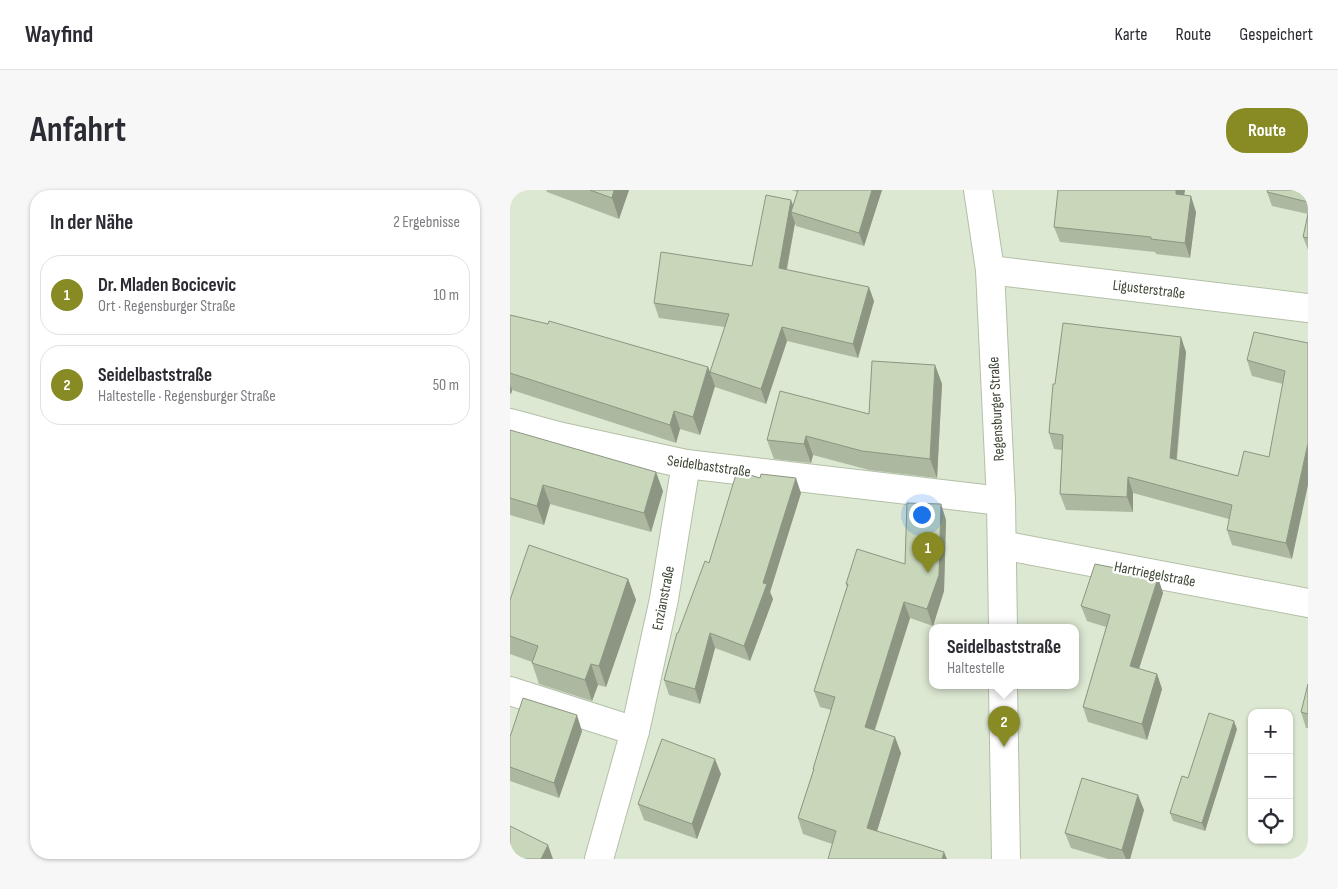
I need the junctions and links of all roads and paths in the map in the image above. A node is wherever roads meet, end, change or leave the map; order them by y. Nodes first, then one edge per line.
1 (978, 190) edge
2 (990, 270) junction
3 (1308, 308) edge
4 (510, 424) edge
5 (686, 464) junction
6 (1001, 501) junction
7 (1002, 545) junction
8 (1308, 603) edge
9 (1003, 624) edge
10 (1003, 689) edge
11 (510, 691) edge
12 (636, 731) junction
13 (599, 859) edge
14 (1006, 859) edge

1 - 2 street, Regensburger Straße
2 - 3 street, Ligusterstraße
2 - 6 street, Regensburger Straße
4 - 5 street, Seidelbaststraße
5 - 6 street, Seidelbaststraße
5 - 12 street, Enzianstraße
6 - 7 street, Regensburger Straße
7 - 8 street, Hartriegelstraße
7 - 9 street, Regensburger Straße
10 - 14 street
11 - 12 street
12 - 13 street, Enzianstraße

